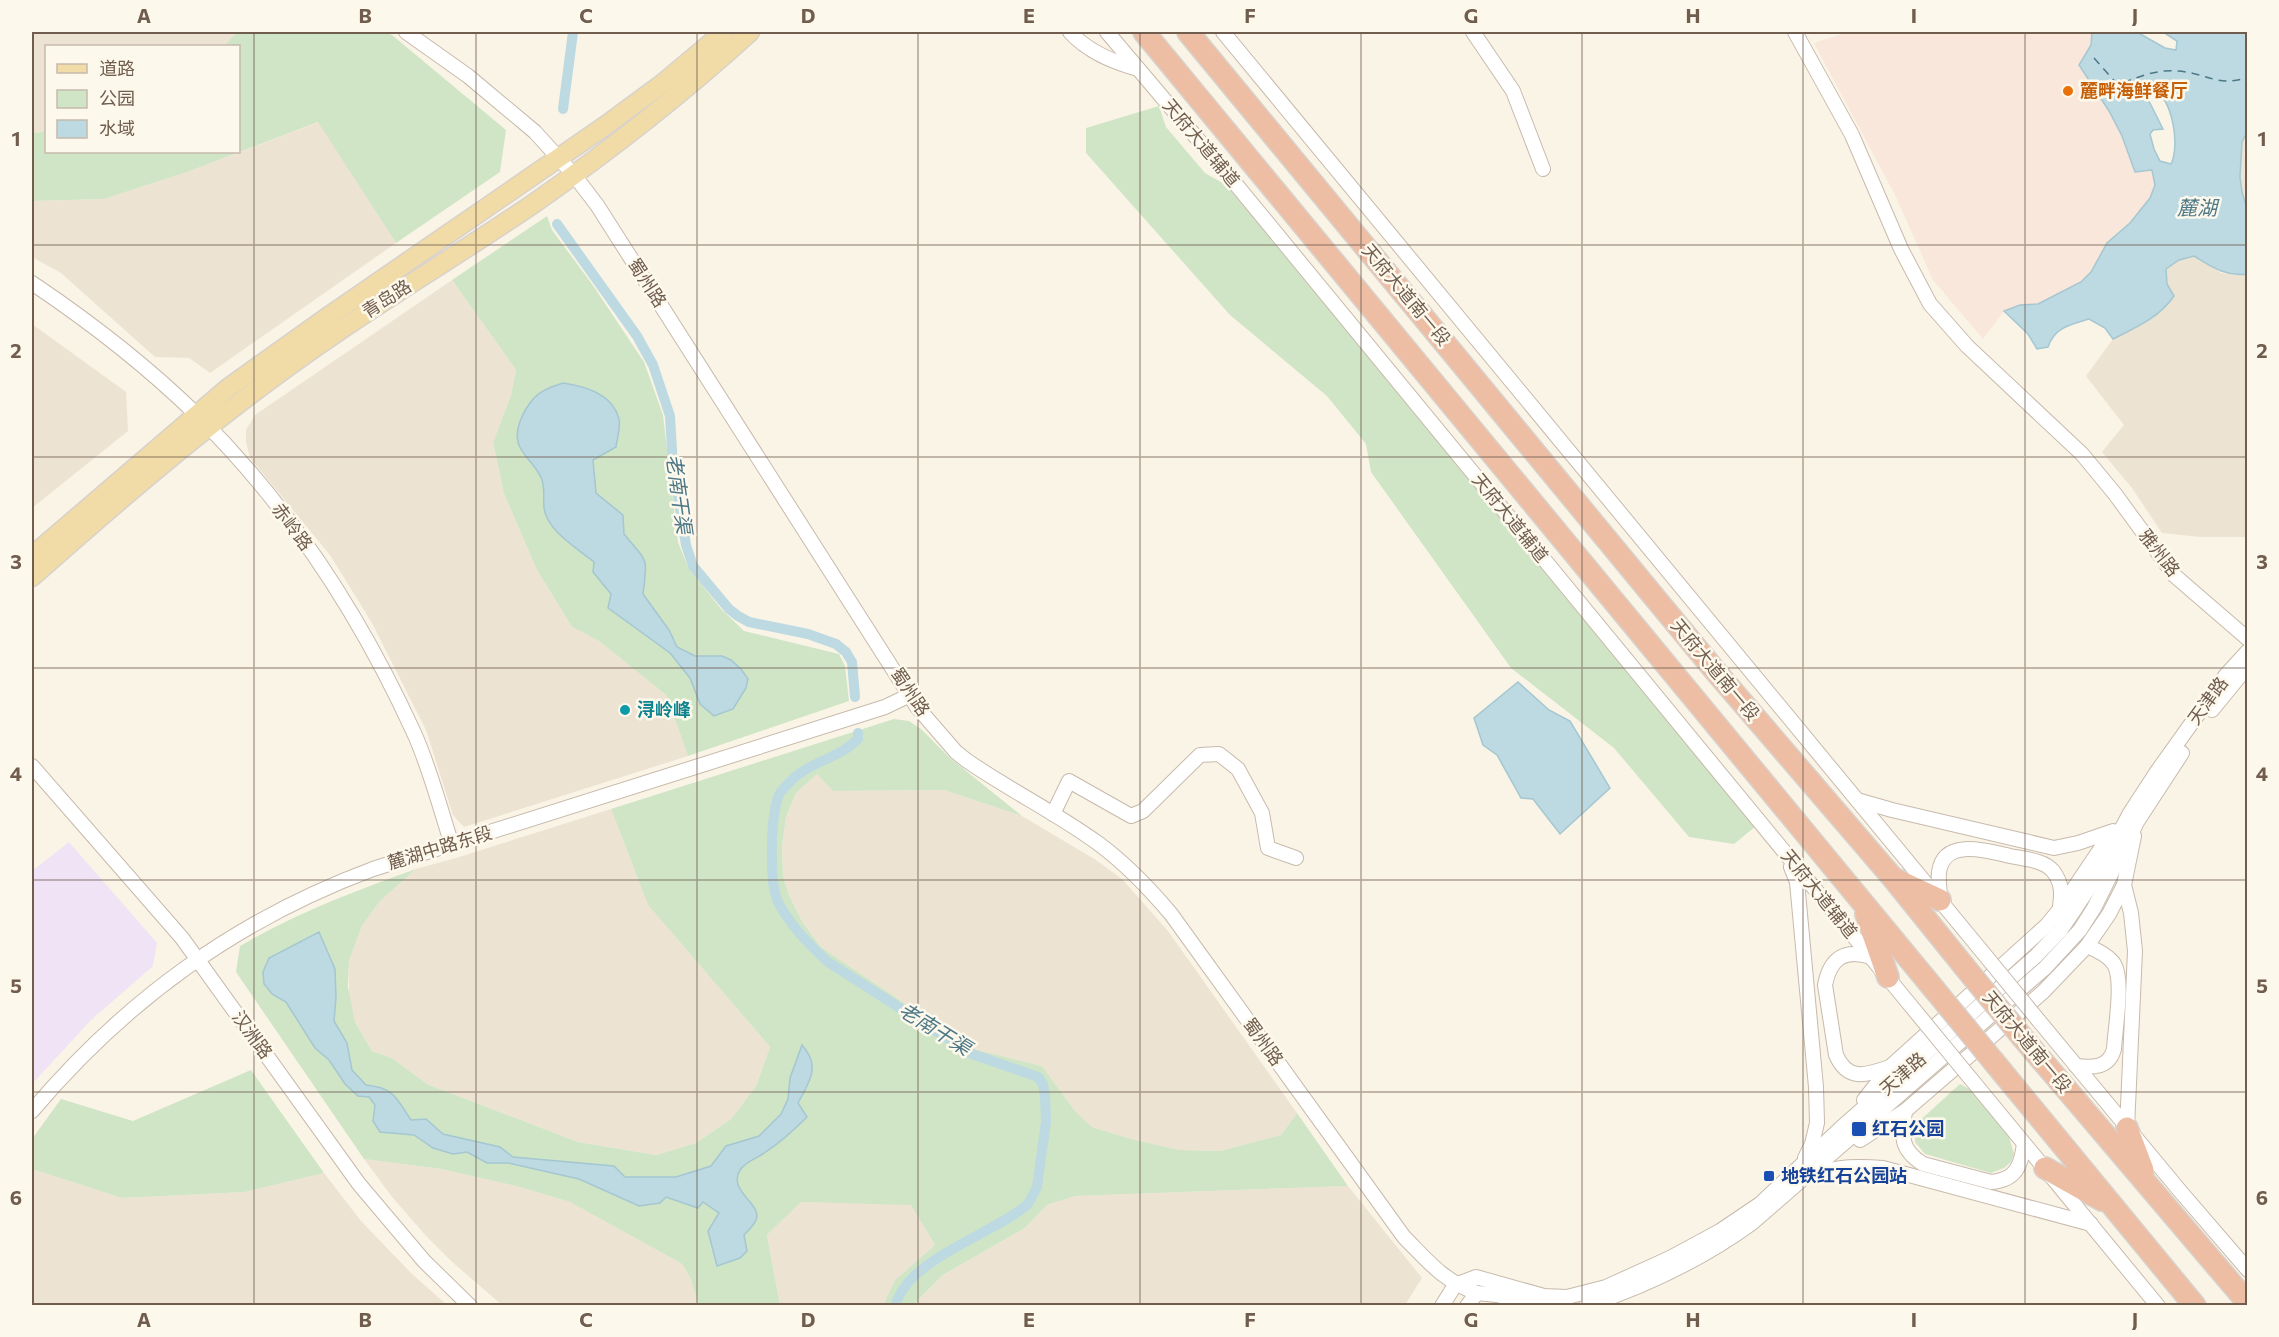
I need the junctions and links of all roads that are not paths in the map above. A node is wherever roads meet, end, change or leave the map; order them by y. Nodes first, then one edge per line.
1 (406, 32) edge
2 (724, 32) edge
3 (750, 32) edge
4 (1070, 32) edge
5 (1144, 32) edge
6 (1188, 32) edge
7 (1223, 32) edge
8 (1473, 32) edge
9 (1795, 32) edge
10 (1110, 35) edge
11 (1139, 70) junction
12 (668, 91) junction
13 (559, 158) junction
14 (1543, 170) dead end
15 (574, 175) junction
16 (32, 283) edge
17 (202, 421) junction
18 (32, 556) edge
19 (32, 577) edge
20 (2247, 639) edge
21 (2247, 651) edge
22 (2247, 666) edge
23 (910, 695) junction
24 (32, 766) edge
25 (2154, 787) junction
26 (1857, 800) junction
27 (1053, 814) junction
28 (2133, 817) junction
29 (2113, 831) junction
30 (452, 845) junction
31 (1785, 854) junction
32 (1296, 858) dead end
33 (1892, 877) junction
34 (2124, 885) junction
35 (1940, 900) junction
36 (1862, 902) junction
37 (2060, 909) junction
38 (2087, 946) junction
39 (1871, 957) junction
40 (197, 959) junction
41 (1888, 977) junction
42 (2076, 1066) junction
43 (1890, 1067) junction
44 (32, 1111) edge
45 (1905, 1111) junction
46 (1842, 1127) junction
47 (2127, 1128) junction
48 (2024, 1144) junction
49 (1825, 1162) junction
50 (2045, 1168) junction
51 (1804, 1172) junction
52 (2148, 1185) junction
53 (2114, 1206) junction
54 (2091, 1224) junction
55 (2247, 1270) edge
56 (1455, 1285) junction
57 (1477, 1293) junction
58 (2247, 1303) edge
59 (470, 1305) edge
60 (1442, 1305) edge
61 (1467, 1305) edge
62 (1540, 1305) edge
63 (1586, 1305) edge
64 (2158, 1305) edge
65 (2195, 1305) edge

1 - 13 street, 蜀州路
2 - 12 main road, 青岛路
3 - 12 main road, 青岛路
4 - 11 street
5 - 36 highway, 天府大道南一段
6 - 33 highway, 天府大道南一段
7 - 26 street
8 - 14 street
9 - 20 street, 雅州路
10 - 11 street, 天府大道辅道
11 - 31 street, 天府大道辅道
12 - 13 main road, 青岛路
12 - 15 main road, 青岛路
13 - 15 street, 蜀州路
13 - 17 main road, 青岛路
15 - 17 main road, 青岛路
15 - 23 street, 蜀州路
16 - 17 street, 赤岭路
17 - 18 main road, 青岛路
17 - 19 main road, 青岛路
17 - 30 street, 赤岭路
21 - 25 street, 天津路
22 - 25 street, 天津路
23 - 27 street, 蜀州路
23 - 30 street, 麓湖中路东段
24 - 40 street, 汉洲路
25 - 28 street, 天津路
26 - 29 street
26 - 35 street
27 - 32 street
27 - 56 street, 蜀州路
28 - 29 street
28 - 34 street
28 - 46 street, 天津路
28 - 49 street, 天津路
29 - 37 street
30 - 40 street, 麓湖中路东段
31 - 39 street, 天府大道辅道
31 - 51 street
33 - 35 highway
33 - 52 highway, 天府大道南一段, bridge
34 - 38 street
34 - 47 street
35 - 37 street
35 - 42 street, bridge
36 - 41 highway
36 - 53 highway, 天府大道南一段, bridge
37 - 43 street
38 - 42 street
38 - 45 street
39 - 41 street, 天府大道辅道
39 - 43 street
40 - 44 street, 麓湖中路东段
40 - 59 street, 汉洲路
41 - 48 street, 天府大道辅道, bridge
42 - 47 street
43 - 46 street
45 - 48 street
45 - 49 street
46 - 51 street, 天津路
47 - 52 highway
47 - 55 street
48 - 50 street, 天府大道辅道
49 - 51 street, 天津路
50 - 53 highway
50 - 54 street, 天府大道辅道
51 - 54 street
51 - 56 street, 天津路
51 - 63 street, 天津路
52 - 58 highway, 天府大道南一段
53 - 65 highway, 天府大道南一段
54 - 64 street, 天府大道辅道
56 - 57 street, 蜀州路
56 - 60 street
57 - 61 street
57 - 62 street

